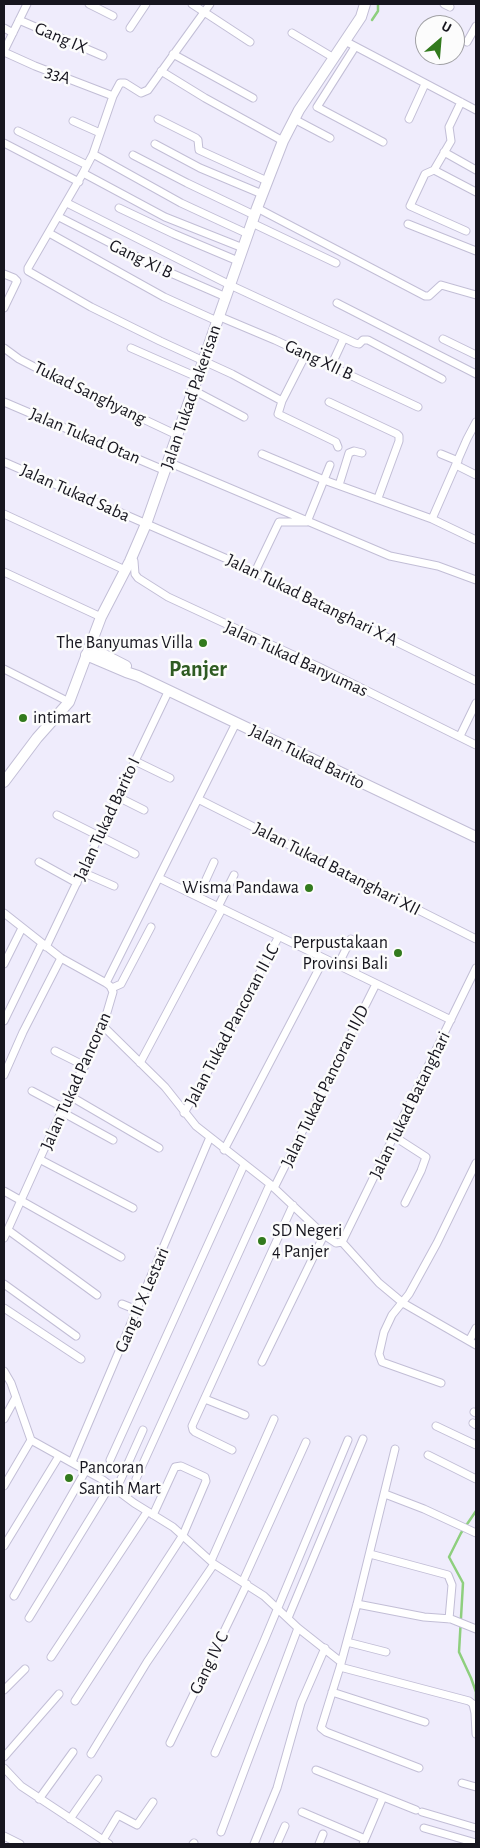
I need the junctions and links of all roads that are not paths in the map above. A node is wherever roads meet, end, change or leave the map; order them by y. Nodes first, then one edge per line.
1 (26, 4) edge
2 (89, 4) edge
3 (146, 4) edge
4 (192, 4) edge
5 (210, 4) edge
6 (365, 4) edge
7 (204, 12) junction
8 (113, 16) dead end
9 (19, 20) junction
10 (476, 26) edge
11 (4, 28) edge
12 (130, 28) dead end
13 (12, 32) junction
14 (292, 33) dead end
15 (345, 41) junction
16 (250, 42) dead end
17 (467, 42) dead end
18 (355, 47) junction
19 (4, 51) edge
20 (173, 54) junction
21 (104, 56) dead end
22 (334, 58) junction
23 (161, 70) junction
24 (425, 84) junction
25 (113, 96) junction
26 (253, 98) dead end
27 (305, 100) junction
28 (461, 102) junction
29 (317, 107) junction
30 (476, 110) edge
31 (409, 118) dead end
32 (158, 119) dead end
33 (294, 119) junction
34 (73, 121) dead end
35 (18, 131) dead end
36 (100, 133) junction
37 (330, 138) dead end
38 (283, 141) junction
39 (383, 142) dead end
40 (4, 143) edge
41 (155, 144) dead end
42 (444, 152) junction
43 (93, 154) junction
44 (133, 155) dead end
45 (87, 165) junction
46 (434, 170) junction
47 (476, 170) edge
48 (83, 173) junction
49 (267, 181) junction
50 (79, 182) junction
51 (476, 192) edge
52 (262, 194) junction
53 (67, 202) junction
54 (119, 208) dead end
55 (254, 215) junction
56 (59, 217) junction
57 (408, 224) dead end
58 (466, 231) dead end
59 (49, 233) junction
60 (248, 234) junction
61 (243, 248) junction
62 (476, 251) edge
63 (238, 261) junction
64 (336, 263) dead end
65 (4, 274) edge
66 (230, 285) junction
67 (476, 295) edge
68 (226, 297) junction
69 (337, 302) dead end
70 (4, 306) edge
71 (218, 318) junction
72 (344, 338) junction
73 (443, 339) dead end
74 (4, 348) edge
75 (131, 348) dead end
76 (306, 354) junction
77 (476, 355) edge
78 (203, 360) junction
79 (331, 366) junction
80 (476, 374) edge
81 (197, 376) junction
82 (442, 380) dead end
83 (193, 390) junction
84 (282, 401) junction
85 (4, 402) edge
86 (329, 402) dead end
87 (418, 407) dead end
88 (244, 416) dead end
89 (476, 422) edge
90 (178, 435) junction
91 (338, 447) dead end
92 (362, 453) dead end
93 (262, 454) dead end
94 (441, 454) dead end
95 (4, 462) edge
96 (457, 463) junction
97 (330, 465) dead end
98 (167, 466) junction
99 (476, 476) edge
100 (324, 480) junction
101 (339, 485) junction
102 (378, 498) junction
103 (4, 514) edge
104 (432, 519) junction
105 (307, 522) junction
106 (146, 524) junction
107 (476, 540) edge
108 (131, 558) junction
109 (125, 570) junction
110 (4, 572) edge
111 (256, 572) junction
112 (476, 580) edge
113 (101, 617) junction
114 (88, 651) junction
115 (4, 669) edge
116 (476, 681) edge
117 (169, 690) junction
118 (69, 702) junction
119 (476, 703) edge
120 (236, 723) junction
121 (460, 736) junction
122 (476, 745) edge
123 (135, 761) junction
124 (5, 776) edge
125 (170, 778) dead end
126 (118, 797) junction
127 (198, 799) junction
128 (144, 810) dead end
129 (57, 815) dead end
130 (99, 836) junction
131 (476, 838) edge
132 (135, 854) dead end
133 (39, 862) dead end
134 (214, 862) dead end
135 (82, 872) junction
136 (234, 876) dead end
137 (159, 878) junction
138 (77, 883) junction
139 (114, 886) dead end
140 (198, 897) junction
141 (220, 908) junction
142 (4, 913) edge
143 (151, 927) dead end
144 (22, 928) junction
145 (279, 936) junction
146 (351, 939) dead end
147 (476, 939) edge
148 (44, 945) junction
149 (61, 958) junction
150 (324, 959) junction
151 (4, 964) edge
152 (338, 965) junction
153 (476, 968) edge
154 (376, 984) junction
155 (109, 985) junction
156 (451, 1020) junction
157 (4, 1021) edge
158 (104, 1026) junction
159 (55, 1051) dead end
160 (140, 1063) junction
161 (85, 1066) junction
162 (4, 1075) edge
163 (32, 1091) dead end
164 (70, 1096) junction
165 (63, 1110) junction
166 (184, 1113) junction
167 (210, 1137) junction
168 (395, 1137) junction
169 (113, 1140) dead end
170 (159, 1148) dead end
171 (224, 1150) junction
172 (40, 1160) junction
173 (476, 1163) edge
174 (244, 1165) junction
175 (272, 1186) junction
176 (4, 1191) edge
177 (22, 1200) junction
178 (405, 1203) dead end
179 (293, 1205) junction
180 (133, 1208) dead end
181 (8, 1230) junction
182 (324, 1235) junction
183 (4, 1238) edge
184 (342, 1242) junction
185 (121, 1257) dead end
186 (4, 1284) edge
187 (97, 1295) dead end
188 (403, 1303) junction
189 (122, 1304) dead end
190 (4, 1308) edge
191 (138, 1310) junction
192 (476, 1328) edge
193 (76, 1336) dead end
194 (469, 1341) junction
195 (476, 1345) edge
196 (81, 1359) dead end
197 (262, 1362) dead end
198 (4, 1371) edge
199 (441, 1384) dead end
200 (16, 1397) junction
201 (205, 1399) junction
202 (245, 1415) dead end
203 (4, 1419) edge
204 (274, 1419) dead end
205 (436, 1426) dead end
206 (143, 1430) dead end
207 (363, 1439) dead end
208 (31, 1440) junction
209 (348, 1440) dead end
210 (306, 1442) dead end
211 (476, 1445) edge
212 (395, 1449) dead end
213 (232, 1450) dead end
214 (428, 1455) dead end
215 (59, 1456) junction
216 (110, 1460) dead end
217 (72, 1462) junction
218 (86, 1470) junction
219 (136, 1479) dead end
220 (476, 1479) edge
221 (4, 1486) edge
222 (113, 1488) junction
223 (385, 1494) junction
224 (150, 1514) junction
225 (474, 1530) edge
226 (183, 1535) junction
227 (4, 1546) edge
228 (370, 1554) junction
229 (212, 1562) junction
230 (246, 1583) junction
231 (14, 1596) dead end
232 (357, 1604) junction
233 (277, 1607) junction
234 (29, 1618) dead end
235 (288, 1618) junction
236 (450, 1619) junction
237 (298, 1628) junction
238 (476, 1629) edge
239 (347, 1642) junction
240 (325, 1648) junction
241 (386, 1652) dead end
242 (51, 1657) dead end
243 (341, 1664) junction
244 (25, 1669) dead end
245 (4, 1690) edge
246 (332, 1692) junction
247 (59, 1694) dead end
248 (75, 1701) dead end
249 (425, 1722) dead end
250 (476, 1734) edge
251 (170, 1742) dead end
252 (72, 1752) dead end
253 (215, 1753) dead end
254 (91, 1754) dead end
255 (4, 1758) edge
256 (4, 1768) edge
257 (419, 1768) dead end
258 (316, 1770) dead end
259 (98, 1779) dead end
260 (462, 1783) dead end
261 (476, 1787) edge
262 (384, 1796) junction
263 (39, 1799) junction
264 (153, 1802) dead end
265 (302, 1812) dead end
266 (70, 1819) junction
267 (286, 1826) dead end
268 (424, 1828) dead end
269 (476, 1828) edge
270 (221, 1832) dead end
271 (323, 1834) dead end
272 (4, 1836) edge
273 (459, 1841) edge
274 (106, 1842) edge
275 (364, 1842) edge
276 (476, 1843) edge
277 (20, 1844) edge
278 (254, 1844) edge
279 (277, 1844) edge
280 (319, 1844) edge

1 - 9 street
2 - 8 street
3 - 12 street
4 - 7 street
5 - 7 street
6 - 15 street, Jalan Tukad Pakerisan
7 - 16 street
7 - 20 street
9 - 13 street
9 - 21 street, Gang IX
10 - 17 street
11 - 13 street
13 - 19 street
14 - 22 street
15 - 18 street
15 - 22 street, Jalan Tukad Pakerisan
18 - 24 street
18 - 29 street
19 - 25 street, 33A
20 - 23 street
20 - 26 street
22 - 27 street, Jalan Tukad Pakerisan
23 - 25 street
23 - 38 street
24 - 28 street
24 - 31 street
25 - 36 street
27 - 29 street
27 - 33 street, Jalan Tukad Pakerisan
28 - 30 street
28 - 42 street
29 - 39 street
32 - 49 street
33 - 37 street
33 - 38 street, Jalan Tukad Pakerisan
34 - 36 street
35 - 45 street
36 - 43 street
38 - 49 street, Jalan Tukad Pakerisan
40 - 50 street
41 - 52 street
42 - 46 street
42 - 47 street
43 - 45 street
43 - 60 street
44 - 55 street
45 - 48 street
46 - 51 street
46 - 58 street
48 - 50 street
48 - 61 street
49 - 52 street, Jalan Tukad Pakerisan
50 - 53 street
52 - 55 street, Jalan Tukad Pakerisan
53 - 56 street
53 - 66 street
54 - 63 street
55 - 60 street, Jalan Tukad Pakerisan
55 - 64 street
55 - 67 street
56 - 59 street
56 - 68 street, Gang XI B
57 - 62 street
59 - 71 street, Gang XII B
59 - 78 street
60 - 61 street, Jalan Tukad Pakerisan
61 - 63 street, Jalan Tukad Pakerisan
63 - 66 street, Jalan Tukad Pakerisan
65 - 70 street
66 - 68 street, Jalan Tukad Pakerisan
66 - 72 street
68 - 71 street, Jalan Tukad Pakerisan
69 - 80 street
71 - 76 street, Gang XII B
71 - 78 street, Jalan Tukad Pakerisan
72 - 79 street
72 - 82 street
73 - 77 street
74 - 90 street, Tukad Sanghyang
75 - 81 street
76 - 79 street, Gang XII B
76 - 84 street
78 - 81 street, Jalan Tukad Pakerisan
78 - 84 street
79 - 87 street, Gang XII B
81 - 83 street, Jalan Tukad Pakerisan
83 - 88 street
83 - 90 street, Jalan Tukad Pakerisan
84 - 91 street
85 - 98 street, Jalan Tukad Otan
86 - 102 street
89 - 96 street
90 - 98 street, Jalan Tukad Pakerisan
92 - 101 street
93 - 100 street
94 - 96 street
95 - 106 street, Jalan Tukad Saba
96 - 99 street
96 - 104 street
97 - 100 street
98 - 105 street, Jalan Tukad Otan
98 - 106 street, Jalan Tukad Pakerisan
100 - 101 street
100 - 105 street
101 - 102 street
102 - 104 street
103 - 109 street
104 - 107 street
105 - 111 street
105 - 112 street, Jalan Tukad Otan
106 - 108 street, Jalan Tukad Pakerisan
106 - 111 street, Jalan Tukad Batanghari X A
108 - 109 street, Jalan Tukad Pakerisan
108 - 121 street, Jalan Tukad Banyumas
109 - 113 street, Jalan Tukad Pakerisan
110 - 113 street
111 - 116 street, Jalan Tukad Batanghari X A
113 - 114 street, Jalan Tukad Pakerisan
114 - 117 street, Jalan Tukad Barito
114 - 118 street, Jalan Tukad Pakerisan
115 - 118 street
117 - 120 street, Jalan Tukad Barito
117 - 123 street, Jalan Tukad Barito I
118 - 124 street, Jalan Tukad Pakerisan
119 - 121 street
120 - 127 street, Jalan Tukad Pancoran
120 - 131 street, Jalan Tukad Barito
121 - 122 street, Jalan Tukad Banyumas
123 - 125 street
123 - 126 street, Jalan Tukad Barito I
126 - 128 street
126 - 130 street, Jalan Tukad Barito I
127 - 137 street, Jalan Tukad Pancoran
127 - 147 street, Jalan Tukad Batanghari XII
129 - 130 street
130 - 132 street
130 - 135 street, Jalan Tukad Barito I
133 - 138 street
134 - 140 street
135 - 138 street, Jalan Tukad Barito I
135 - 139 street
136 - 141 street
137 - 140 street
137 - 155 street, Jalan Tukad Pancoran
138 - 148 street, Jalan Tukad Barito I
140 - 141 street
141 - 145 street
141 - 160 street
142 - 144 street
143 - 155 street
144 - 148 street
144 - 151 street
145 - 150 street
145 - 166 street, Jalan Tukad Pancoran II LC
146 - 152 street
148 - 149 street
148 - 157 street, Jalan Tukad Barito I
149 - 155 street
149 - 162 street
150 - 152 street
150 - 171 street
152 - 154 street
153 - 156 street, Jalan Tukad Batanghari
154 - 156 street
154 - 175 street, Jalan Tukad Pancoran II/D
155 - 158 street, Jalan Tukad Pancoran
156 - 168 street, Jalan Tukad Batanghari
158 - 160 street
158 - 161 street, Jalan Tukad Pancoran
159 - 161 street
160 - 166 street
161 - 164 street, Jalan Tukad Pancoran
163 - 165 street
164 - 165 street, Jalan Tukad Pancoran
164 - 170 street
165 - 169 street
165 - 172 street, Jalan Tukad Pancoran
166 - 167 street
167 - 171 street
167 - 191 street, Gang II X Lestari
168 - 178 street
168 - 184 street, Jalan Tukad Batanghari
171 - 174 street
172 - 177 street, Jalan Tukad Pancoran
172 - 180 street
173 - 188 street
174 - 175 street
174 - 216 street
175 - 179 street
175 - 219 street, Jalan Tukad Pancoran II/D
176 - 177 street
177 - 181 street, Jalan Tukad Pancoran
177 - 185 street
179 - 182 street
179 - 201 street
181 - 183 street, Jalan Tukad Pancoran
181 - 187 street
182 - 184 street
182 - 197 street
184 - 188 street
186 - 193 street
188 - 194 street
188 - 199 street
189 - 191 street
190 - 196 street
191 - 217 street, Gang II X Lestari
192 - 194 street
194 - 195 street
198 - 200 street
200 - 203 street
200 - 208 street
201 - 202 street
201 - 213 street
204 - 229 street
205 - 211 street
206 - 222 street
207 - 235 street
208 - 215 street
208 - 221 street
209 - 233 street
210 - 230 street, Gang IV C
212 - 223 street
214 - 220 street
215 - 217 street
215 - 227 street
217 - 218 street
218 - 222 street
218 - 231 street
222 - 224 street
222 - 234 street
223 - 225 street
223 - 228 street
224 - 226 street
224 - 226 street
224 - 242 street
226 - 229 street
226 - 248 street
228 - 232 street
228 - 236 street
229 - 230 street
229 - 254 street
230 - 233 street
230 - 251 street, Gang IV C
232 - 236 street
232 - 239 street
233 - 235 street
233 - 253 street
235 - 237 street
236 - 238 street
237 - 240 street
237 - 270 street
239 - 241 street
239 - 243 street
240 - 243 street
240 - 278 street
243 - 246 street
243 - 250 street
244 - 245 street
246 - 249 street
246 - 257 street
247 - 255 street
252 - 263 street
256 - 263 street
258 - 262 street
259 - 266 street
260 - 261 street
262 - 269 street
262 - 275 street
263 - 266 street
264 - 274 street
265 - 275 street
266 - 274 street
267 - 279 street
268 - 273 street
271 - 280 street
272 - 277 street
273 - 276 street

